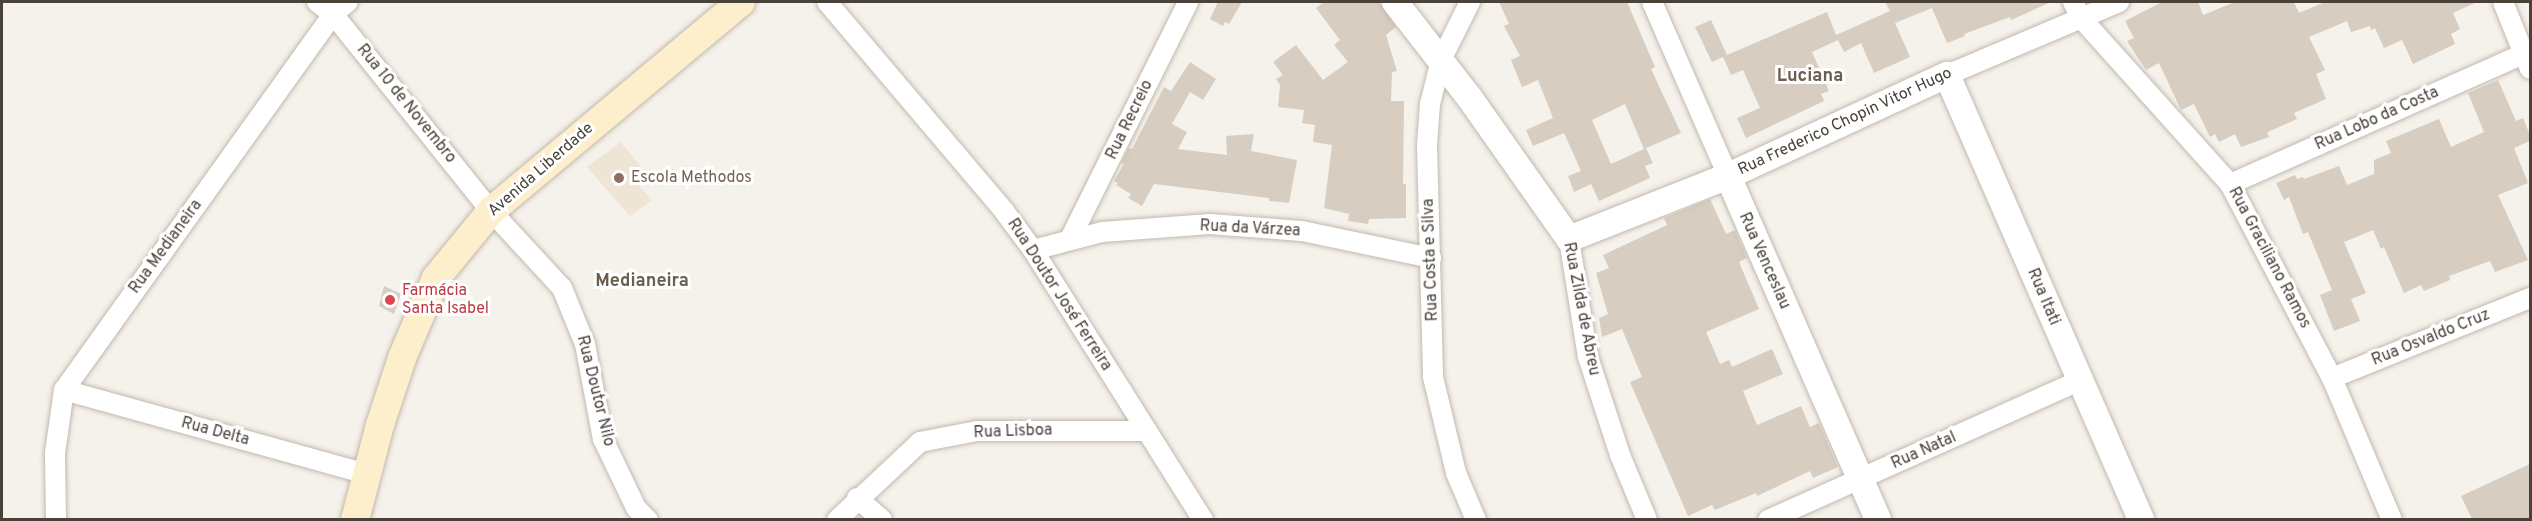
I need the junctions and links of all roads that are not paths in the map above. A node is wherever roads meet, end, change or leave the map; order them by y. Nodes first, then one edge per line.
1 (317, 2) edge
2 (741, 2) edge
3 (827, 2) edge
4 (1188, 2) edge
5 (1395, 2) edge
6 (1470, 2) edge
7 (1652, 2) edge
8 (2119, 2) edge
9 (2503, 2) edge
10 (341, 8) edge
11 (2077, 10) edge
12 (1441, 60) junction
13 (2527, 62) edge
14 (1947, 75) junction
15 (1728, 176) junction
16 (2230, 184) junction
17 (491, 211) junction
18 (1070, 238) junction
19 (1569, 239) junction
20 (1033, 250) junction
21 (1431, 258) junction
22 (2530, 298) edge
23 (2332, 378) junction
24 (2079, 381) junction
25 (64, 390) junction
26 (1147, 431) junction
27 (366, 474) junction
28 (1861, 480) junction
29 (857, 498) junction
30 (56, 519) edge
31 (355, 519) edge
32 (648, 519) edge
33 (837, 519) edge
34 (882, 519) edge
35 (1203, 519) edge
36 (1476, 519) edge
37 (1647, 519) edge
38 (1768, 519) edge
39 (1878, 519) edge
40 (2141, 519) edge
41 (2392, 519) edge

1 - 10 street, Rua 10 de Novembro
2 - 17 main road, Avenida Liberdade
3 - 20 street, Rua Doutor José Ferreira
4 - 18 street, Rua Recreio
5 - 12 street, Rua Zilda de Abreu
6 - 12 street, Rua Costa e Silva
7 - 15 street, Rua Venceslau
8 - 11 street, Rua Frederico Chopin Vitor Hugo
9 - 13 street
10 - 17 street, Rua 10 de Novembro
10 - 25 street, Rua Medianeira
11 - 14 street, Rua Frederico Chopin Vitor Hugo
11 - 16 street, Rua Graciliano Ramos
12 - 19 street, Rua Zilda de Abreu
12 - 21 street, Rua Costa e Silva
13 - 16 street, Rua Lobo da Costa
14 - 15 street, Rua Frederico Chopin Vitor Hugo
14 - 24 street, Rua Itati
15 - 19 street, Rua Frederico Chopin Vitor Hugo
15 - 28 street, Rua Venceslau
16 - 23 street, Rua Graciliano Ramos
17 - 27 main road, Avenida Liberdade
17 - 32 street, Rua Doutor Nilo
18 - 20 street, Rua da Várzea
18 - 21 street, Rua da Várzea
19 - 37 street, Rua Zilda de Abreu
20 - 26 street, Rua Doutor José Ferreira
21 - 36 street, Rua Costa e Silva
22 - 23 street, Rua Osvaldo Cruz
23 - 41 street, Rua Graciliano Ramos
24 - 28 street, Rua Natal
24 - 40 street, Rua Itati
25 - 27 street, Rua Delta
25 - 30 street, Rua Medianeira
26 - 29 street, Rua Lisboa
26 - 35 street, Rua Doutor José Ferreira
27 - 31 main road, Avenida Liberdade
28 - 38 street, Rua Natal
28 - 39 street, Rua Venceslau
29 - 33 street, Rua Lisboa
29 - 34 street

